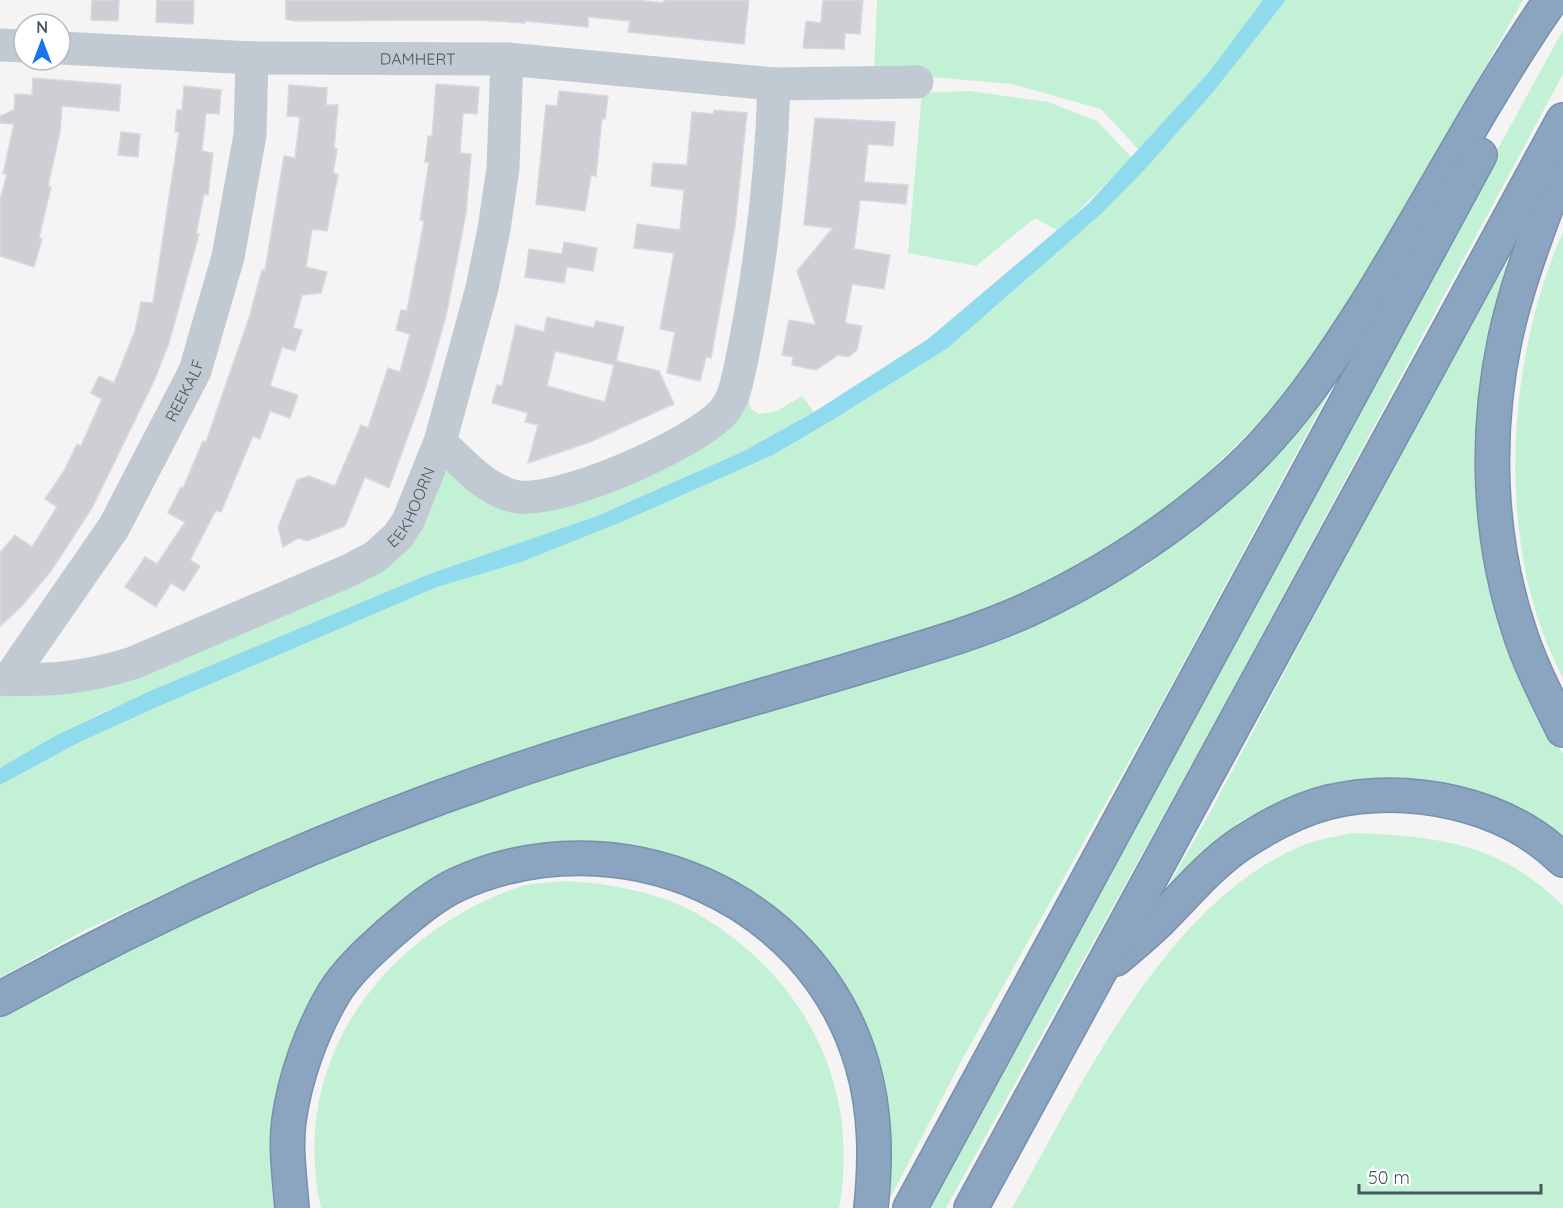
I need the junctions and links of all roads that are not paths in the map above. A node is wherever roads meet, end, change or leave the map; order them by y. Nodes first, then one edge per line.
1 (1551, 0) edge
2 (1557, 0) edge
3 (72, 49) edge
4 (252, 58) junction
5 (507, 58) junction
6 (917, 82) dead end
7 (774, 84) junction
8 (1563, 120) edge
9 (1563, 162) edge
10 (440, 442) junction
11 (4, 680) edge
12 (1563, 730) edge
13 (1563, 860) edge
14 (1097, 977) junction
15 (0, 999) edge
16 (292, 1208) edge
17 (871, 1208) edge
18 (910, 1208) edge
19 (971, 1208) edge

1 - 15 highway
2 - 18 highway
3 - 4 street, DAMHERT
4 - 5 street, DAMHERT
4 - 11 street, REEKALF
5 - 7 street, DAMHERT
5 - 10 street, EEKHOORN
6 - 7 street, DAMHERT
7 - 10 street
8 - 14 highway
9 - 12 highway
10 - 11 street, EEKHOORN
13 - 14 highway
14 - 19 highway
16 - 17 highway

